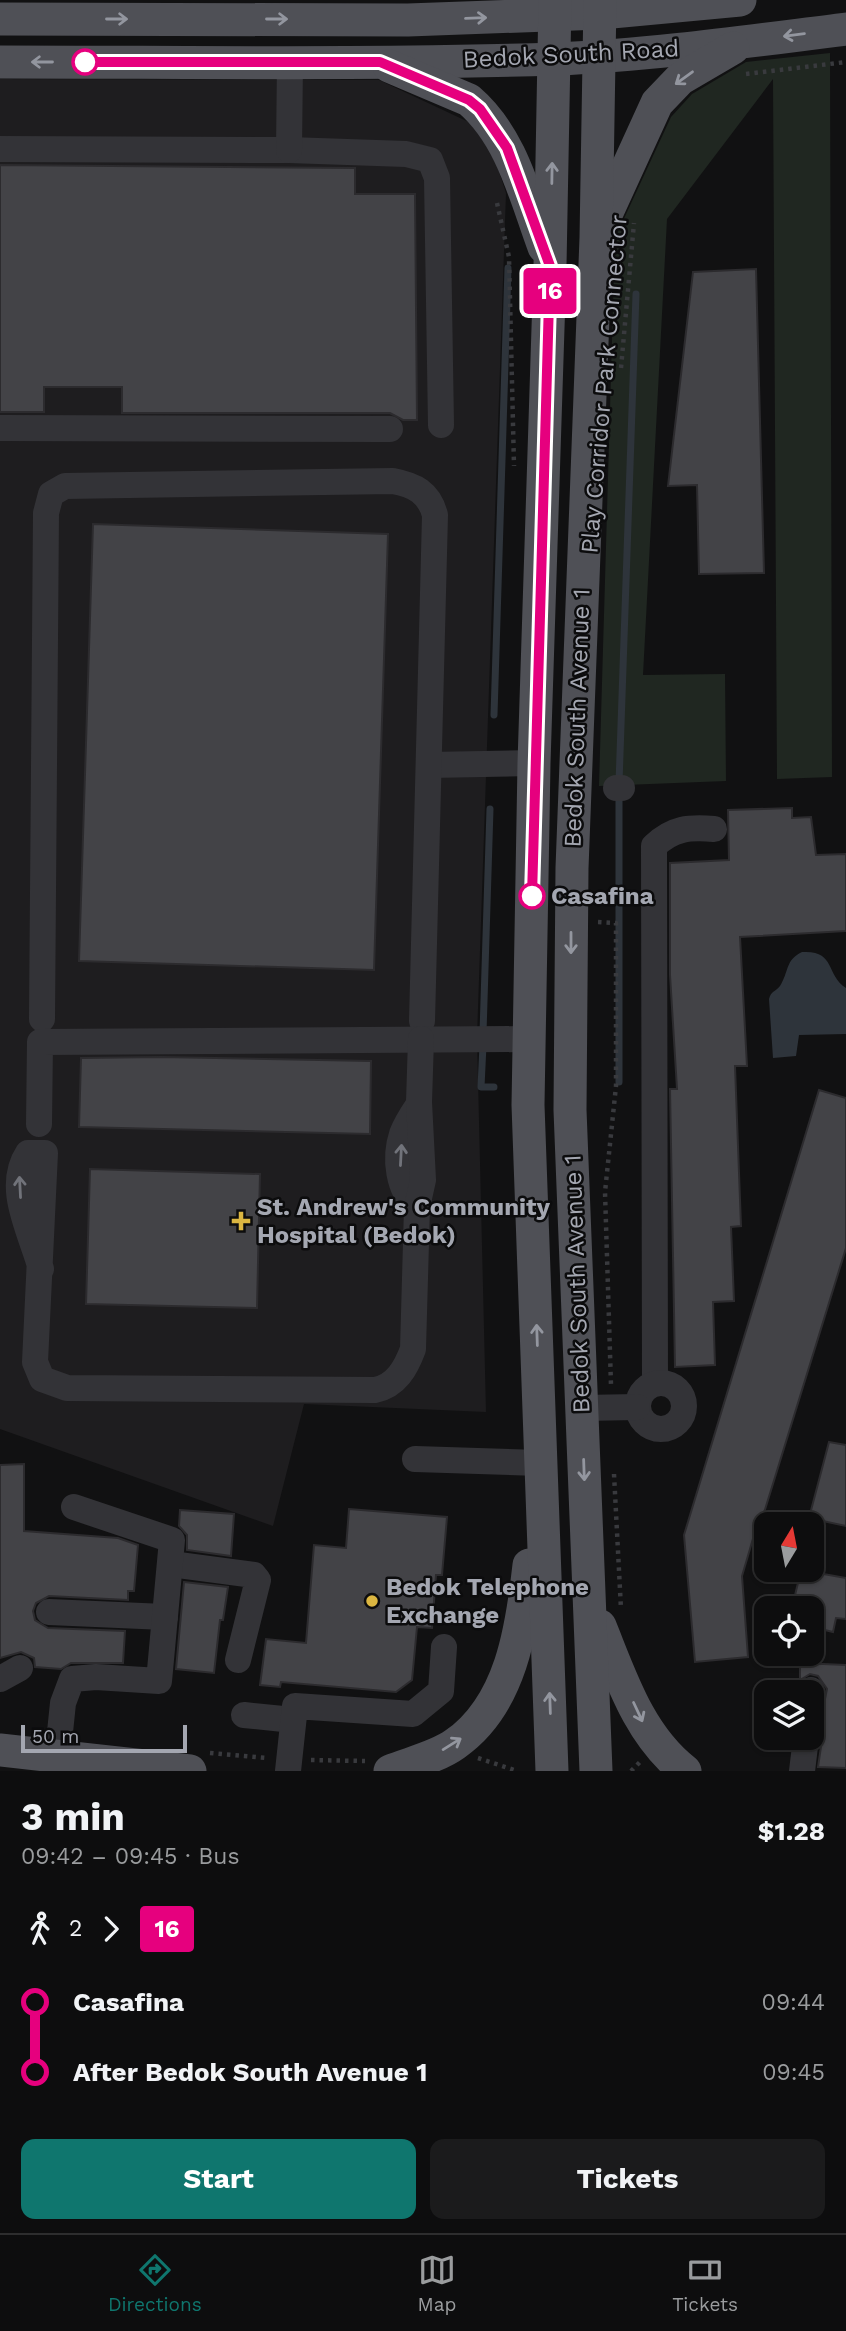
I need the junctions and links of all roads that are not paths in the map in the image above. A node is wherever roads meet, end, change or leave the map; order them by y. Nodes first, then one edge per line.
1 (740, 0) edge
2 (600, 7) edge
3 (555, 8) edge
4 (419, 10) edge
5 (0, 19) edge
6 (846, 29) edge
7 (742, 42) junction
8 (601, 56) junction
9 (555, 59) junction
10 (0, 62) edge
11 (290, 62) junction
12 (380, 62) junction
13 (0, 149) edge
14 (289, 150) junction
15 (596, 238) junction
16 (550, 266) junction
17 (441, 425) dead end
18 (0, 429) edge
19 (390, 429) dead end
20 (534, 763) junction
21 (429, 765) junction
22 (714, 829) dead end
23 (42, 1019) dead end
24 (421, 1030) junction
25 (530, 1039) junction
26 (39, 1124) dead end
27 (41, 1269) dead end
28 (655, 1383) junction
29 (610, 1407) junction
30 (540, 1452) junction
31 (415, 1459) dead end
32 (74, 1507) dead end
33 (171, 1564) junction
34 (606, 1609) junction
35 (49, 1612) dead end
36 (165, 1617) junction
37 (444, 1647) dead end
38 (238, 1660) dead end
39 (244, 1715) dead end
40 (293, 1720) junction
41 (0, 1750) edge
42 (805, 1750) edge
43 (289, 1765) edge
44 (383, 1765) edge
45 (49, 1766) edge
46 (189, 1766) edge
47 (0, 1767) edge
48 (552, 1771) edge
49 (596, 1771) edge
50 (685, 1771) edge
51 (802, 1771) edge

1 - 2 main road, Bedok South Road
2 - 3 main road, Bedok South Road
2 - 8 main road, Bedok South Avenue 1
4 -> 3 main road, Bedok South Road
3 - 9 main road, Bedok South Avenue 1
5 -> 4 main road, Bedok South Road
6 -> 7 main road, Bedok South Road
7 - 8 main road, Bedok South Road
7 -> 15 main road
8 - 9 main road, Bedok South Road
8 - 15 main road, Bedok South Avenue 1
9 - 12 main road, Bedok South Road
16 -> 9 main road, Bedok South Avenue 1
11 -> 10 main road, Bedok South Road
11 - 12 main road, Bedok South Road
11 - 14 lane
12 - 16 main road
13 - 14 lane
14 - 17 lane
15 -> 29 main road, Bedok South Avenue 1
16 - 20 main road, Bedok South Avenue 1
18 - 19 lane
20 - 21 lane
20 - 25 main road, Bedok South Avenue 1
21 - 23 lane
21 - 24 lane
22 - 28 lane
24 - 25 lane
24 - 26 lane
24 - 27 lane
30 -> 25 main road, Bedok South Avenue 1
28 - 29 lane
28 - 29 lane
29 -> 34 main road, Bedok South Avenue 1
30 - 31 lane
44 -> 30 main road
48 -> 30 main road, Bedok South Avenue 1
32 - 33 lane
33 - 36 lane
33 - 38 lane
34 - 49 main road, Bedok South Avenue 1
34 -> 50 main road
35 - 36 lane
36 - 45 lane
37 - 40 lane
39 - 40 lane
40 - 43 lane
41 - 45 main road
42 - 51 lane
45 - 46 main road
45 - 47 main road

